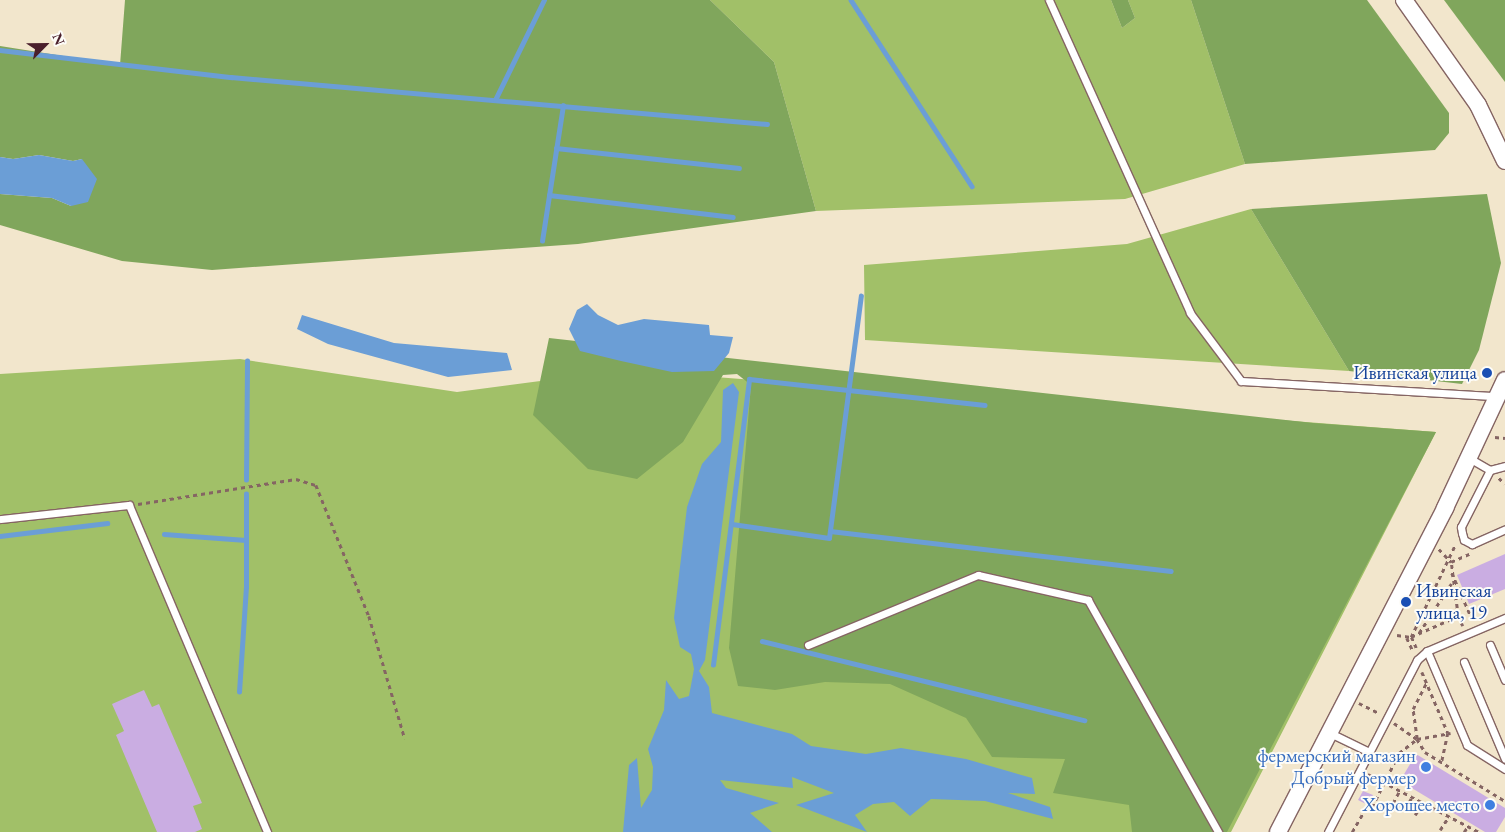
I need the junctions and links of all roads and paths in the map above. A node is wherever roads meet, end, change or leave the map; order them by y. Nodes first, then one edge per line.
1 (1049, 0) edge
2 (1404, 0) edge
3 (1505, 161) edge
4 (1505, 380) edge
5 (1498, 396) junction
6 (1494, 437) dead end
7 (1505, 438) edge
8 (1469, 457) junction
9 (1505, 466) edge
10 (1490, 470) junction
11 (129, 505) junction
12 (0, 520) edge
13 (1505, 529) edge
14 (1462, 533) junction
15 (1434, 545) dead end
16 (1478, 550) dead end
17 (1448, 559) junction
18 (1451, 562) junction
19 (1451, 572) junction
20 (1451, 584) junction
21 (1458, 616) junction
22 (1481, 617) dead end
23 (1505, 618) edge
24 (1473, 621) junction
25 (1418, 632) junction
26 (1390, 633) dead end
27 (1409, 637) junction
28 (808, 645) dead end
29 (1490, 645) dead end
30 (1427, 651) junction
31 (1417, 660) junction
32 (1464, 662) dead end
33 (1505, 680) edge
34 (1428, 681) junction
35 (1328, 731) junction
36 (1450, 733) junction
37 (405, 739) dead end
38 (1417, 739) junction
39 (1368, 751) junction
40 (1505, 759) edge
41 (1442, 762) junction
42 (1505, 769) edge
43 (1359, 770) junction
44 (1386, 782) junction
45 (1400, 790) junction
46 (1412, 797) junction
47 (1505, 800) edge
48 (1423, 802) junction
49 (1393, 803) dead end
50 (1405, 810) dead end
51 (1415, 815) dead end
52 (1449, 816) junction
53 (1468, 826) junction
54 (1440, 830) dead end
55 (267, 832) edge
56 (1218, 832) edge
57 (1278, 832) edge
58 (1328, 832) edge
59 (1352, 832) edge
60 (1464, 832) edge
61 (1478, 832) edge

1 - 5 lane
2 - 3 street
4 - 5 street
5 - 8 street
6 - 7 path
8 - 10 lane
8 - 35 street
9 - 10 lane
10 - 14 lane
11 - 12 lane
11 - 37 path
11 - 55 lane
13 - 14 lane
14 - 17 path
15 - 17 path
16 - 18 path
17 - 18 path
17 - 27 path
18 - 19 path
19 - 20 path
19 - 24 path
20 - 21 path
20 - 25 path
21 - 24 path
21 - 25 path
22 - 24 path
23 - 30 lane
25 - 27 path
26 - 27 path
27 - 31 path
28 - 56 lane
29 - 33 lane
30 - 31 lane
30 - 42 lane
31 - 34 path
31 - 39 lane
32 - 40 lane
34 - 36 path
34 - 38 path
35 - 39 lane
35 - 57 street
36 - 38 path
36 - 41 path
38 - 41 path
38 - 44 path
39 - 43 lane
41 - 47 path
43 - 44 path
43 - 58 lane
44 - 45 path
44 - 59 path
45 - 46 path
45 - 49 path
46 - 48 path
46 - 50 path
48 - 51 path
48 - 52 path
52 - 53 path
52 - 54 path
53 - 60 path
53 - 61 path

